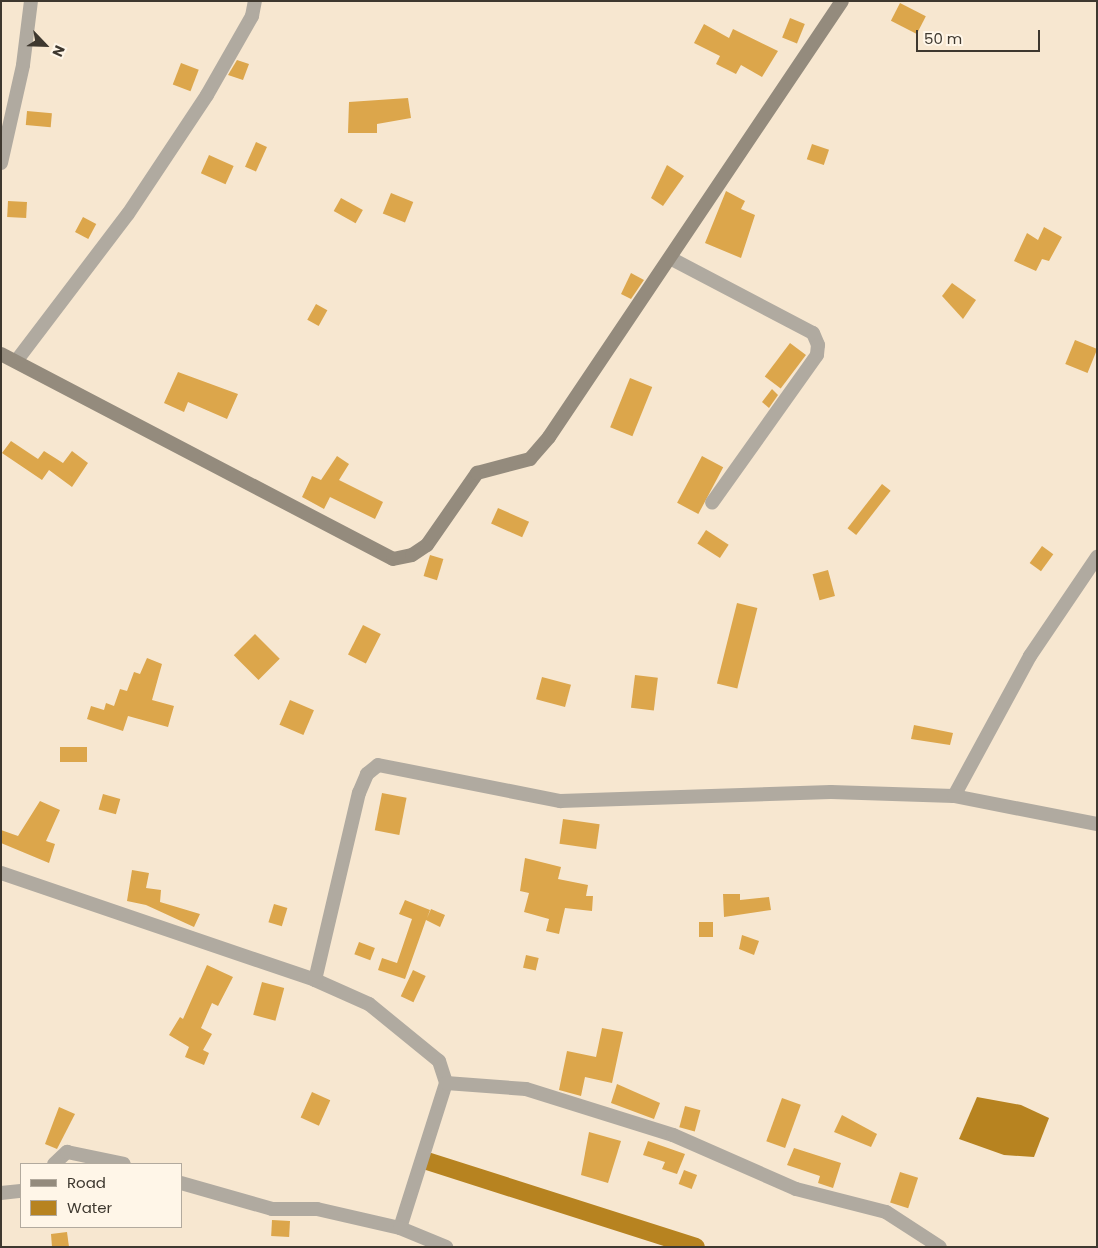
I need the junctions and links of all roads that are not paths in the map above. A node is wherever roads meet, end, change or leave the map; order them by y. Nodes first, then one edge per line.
1 (31, 1) edge
2 (255, 1) edge
3 (842, 1) edge
4 (1, 163) edge
5 (670, 258) junction
6 (1, 354) edge
7 (17, 360) junction
8 (712, 503) dead end
9 (1097, 557) edge
10 (954, 796) junction
11 (1097, 824) edge
12 (1, 873) edge
13 (315, 980) junction
14 (446, 1083) junction
15 (55, 1163) edge
16 (119, 1163) edge
17 (182, 1183) edge
18 (20, 1191) edge
19 (1, 1193) edge
20 (400, 1228) junction
21 (446, 1247) edge
22 (940, 1247) edge

1 - 4 street
2 - 7 street
3 - 5 main road
5 - 7 main road
5 - 8 street
6 - 7 main road
9 - 10 street
10 - 11 street
10 - 13 street
12 - 13 street
13 - 14 street
14 - 20 street
14 - 22 street
15 - 16 street
17 - 20 street
18 - 19 street
20 - 21 street

